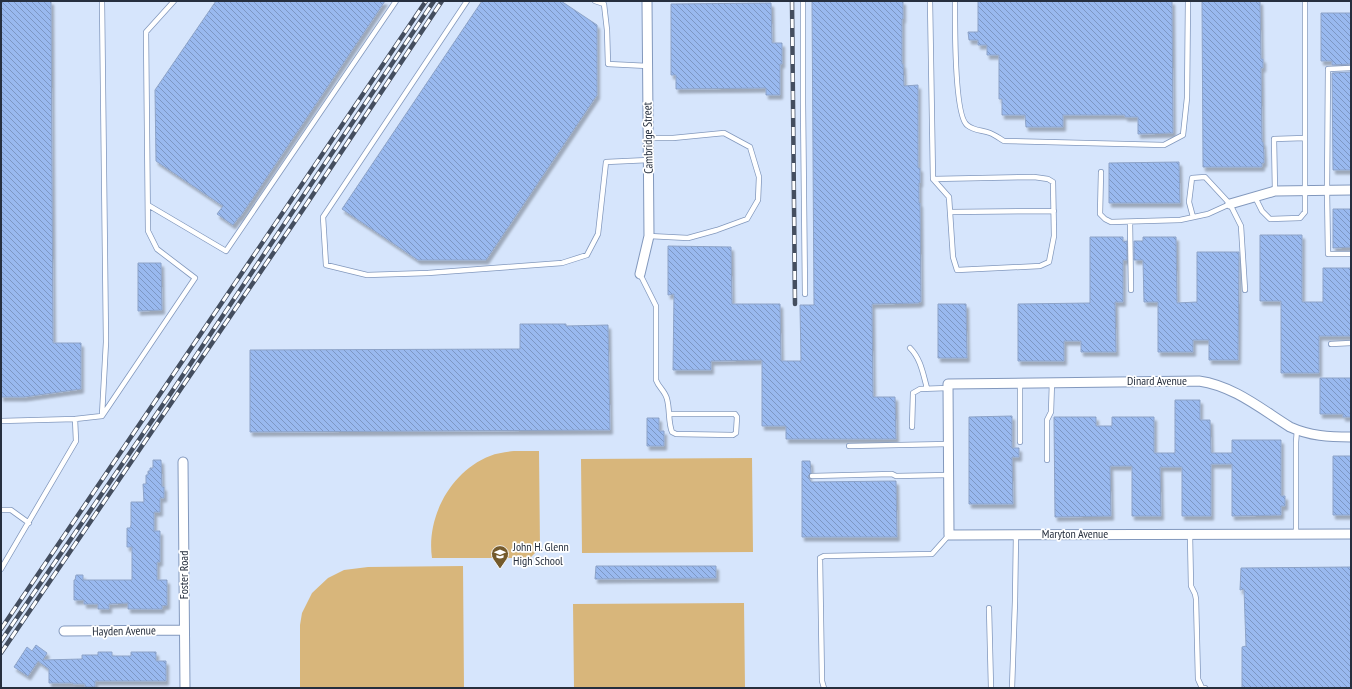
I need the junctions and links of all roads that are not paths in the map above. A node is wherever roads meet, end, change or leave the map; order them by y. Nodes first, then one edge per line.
1 (102, 1) edge
2 (174, 1) edge
3 (396, 1) edge
4 (467, 1) edge
5 (595, 1) edge
6 (647, 1) edge
7 (803, 1) edge
8 (930, 1) edge
9 (955, 1) edge
10 (1188, 1) edge
11 (1305, 1) edge
12 (648, 66) junction
13 (1351, 68) edge
14 (648, 138) junction
15 (1305, 138) junction
16 (649, 160) junction
17 (1101, 172) dead end
18 (933, 179) junction
19 (1305, 190) junction
20 (1327, 190) junction
21 (1351, 190) edge
22 (1275, 191) junction
23 (1255, 196) junction
24 (1230, 204) junction
25 (148, 206) junction
26 (1054, 211) junction
27 (950, 212) junction
28 (1192, 218) junction
29 (1130, 222) junction
30 (649, 236) junction
31 (1351, 254) edge
32 (640, 274) joint
33 (1131, 290) dead end
34 (1244, 290) dead end
35 (805, 294) dead end
36 (1351, 343) edge
37 (1331, 344) dead end
38 (910, 348) dead end
39 (1020, 382) junction
40 (1052, 382) junction
41 (948, 386) junction
42 (927, 388) junction
43 (669, 414) junction
44 (102, 416) junction
45 (75, 419) junction
46 (1, 421) edge
47 (912, 427) dead end
48 (1297, 430) junction
49 (1351, 437) edge
50 (1020, 442) dead end
51 (949, 444) junction
52 (849, 446) dead end
53 (1047, 460) dead end
54 (183, 462) dead end
55 (949, 475) junction
56 (812, 476) dead end
57 (1, 510) edge
58 (29, 522) junction
59 (949, 534) junction
60 (1016, 534) junction
61 (1190, 534) junction
62 (1296, 534) junction
63 (1351, 534) edge
64 (1, 569) edge
65 (989, 608) dead end
66 (184, 630) junction
67 (64, 631) dead end
68 (185, 688) edge
69 (824, 688) edge
70 (990, 688) edge
71 (1012, 688) edge
72 (1205, 688) edge

1 - 44 lane
2 - 25 lane
3 - 25 lane
4 - 16 lane
5 - 12 lane
6 - 12 street, Cambridge Street
7 - 35 lane
8 - 18 lane
9 - 10 lane
11 - 15 lane
12 - 14 street, Cambridge Street
13 - 20 lane
14 - 16 street, Cambridge Street
14 - 30 lane
15 - 19 lane
15 - 22 lane
16 - 30 street, Cambridge Street
17 - 29 lane
18 - 26 lane
18 - 27 lane
19 - 20 street
19 - 22 street
19 - 23 lane
20 - 21 street
20 - 31 lane
22 - 23 street
23 - 24 street
24 - 28 lane
24 - 28 lane
24 - 34 lane
25 - 44 lane
26 - 27 lane
26 - 27 lane
28 - 29 lane
29 - 33 lane
30 - 32 street, Cambridge Street
32 - 43 lane
36 - 37 lane
38 - 42 lane
39 - 40 street, Dinard Avenue
39 - 41 street, Dinard Avenue
39 - 50 lane
40 - 48 street, Dinard Avenue
40 - 53 lane
41 - 42 lane
41 - 51 street
42 - 47 lane
43 - 43 lane
44 - 45 lane
45 - 46 lane
45 - 58 lane
48 - 49 street, Dinard Avenue
48 - 62 lane
51 - 52 lane
51 - 55 street
54 - 66 street, Foster Road
55 - 56 lane
55 - 59 street
57 - 58 lane
58 - 64 lane
59 - 60 street, Maryton Avenue
59 - 69 lane
60 - 61 street, Maryton Avenue
60 - 71 lane
61 - 62 street, Maryton Avenue
61 - 72 lane
62 - 63 street, Maryton Avenue
65 - 70 lane
66 - 67 street, Hayden Avenue
66 - 68 street, Foster Road

